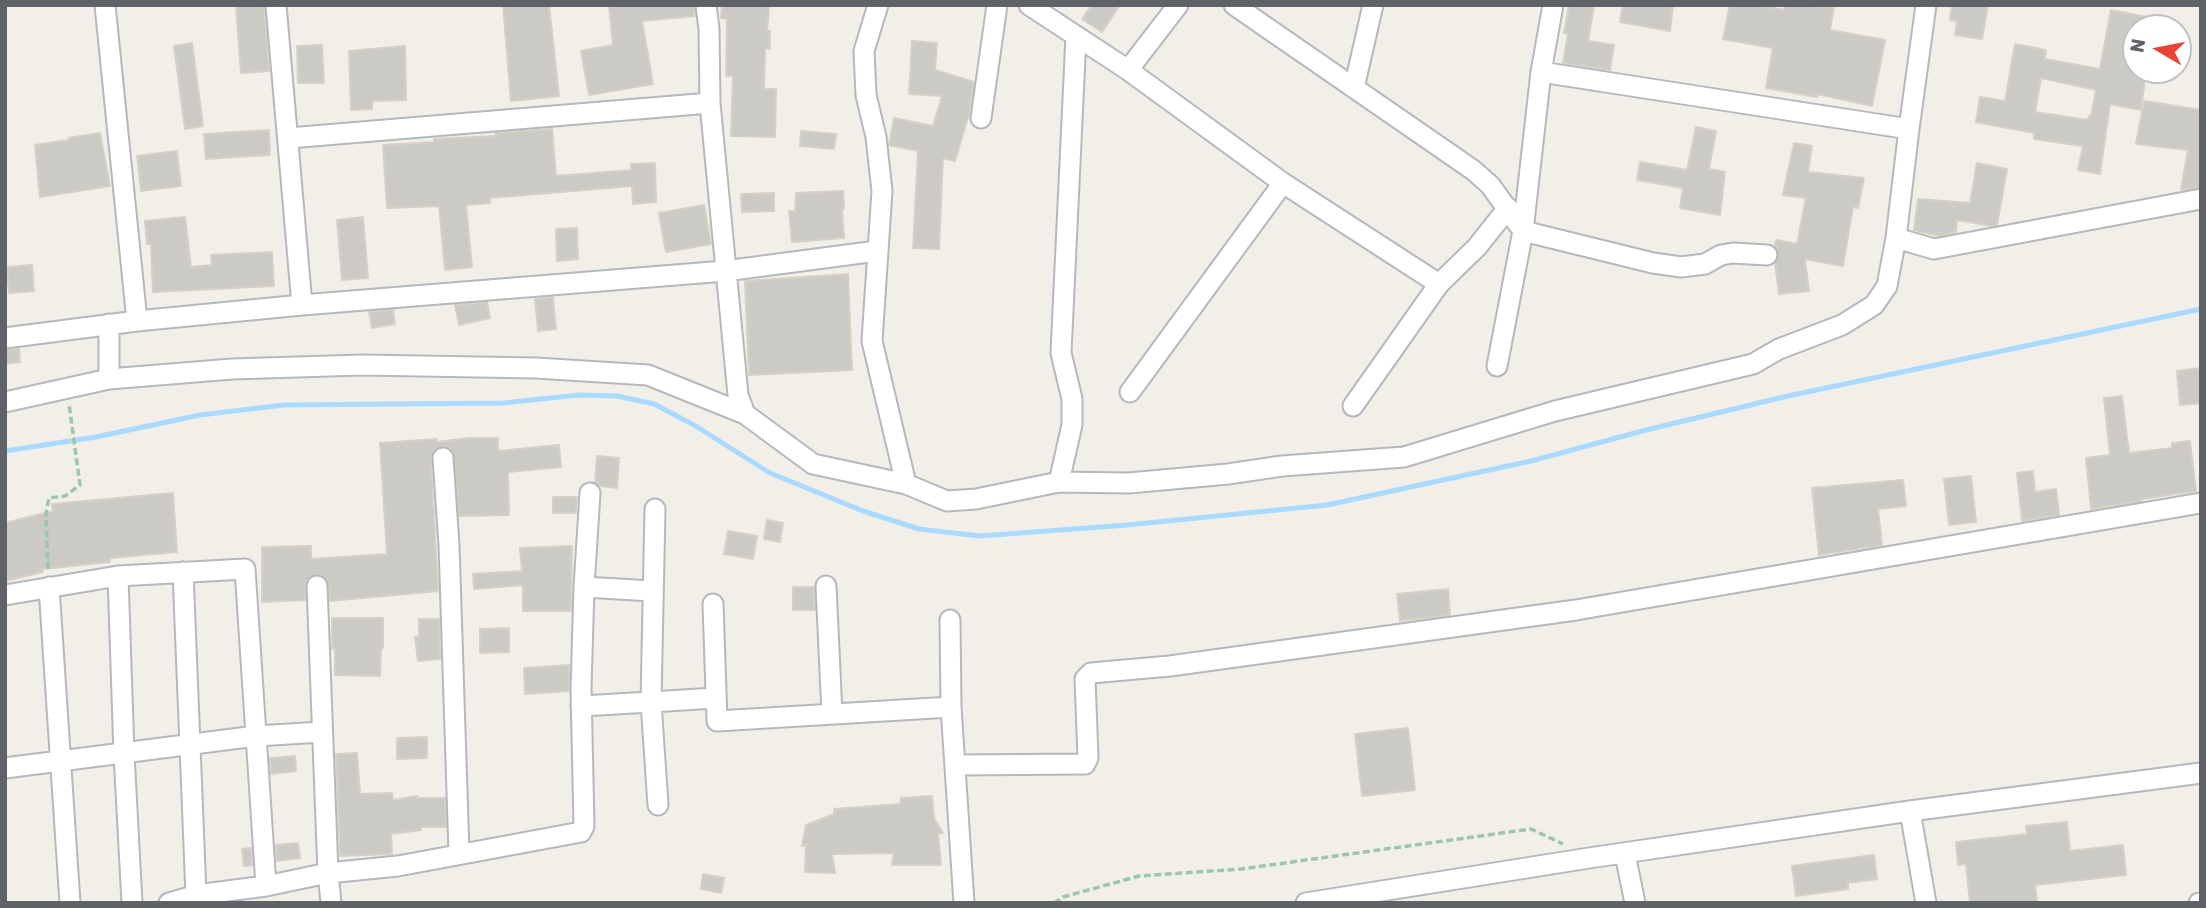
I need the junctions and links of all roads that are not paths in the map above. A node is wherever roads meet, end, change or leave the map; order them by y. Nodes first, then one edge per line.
1 (105, 5) edge
2 (276, 5) edge
3 (706, 5) edge
4 (878, 5) edge
5 (997, 5) edge
6 (1029, 5) edge
7 (1178, 5) edge
8 (1234, 5) edge
9 (1373, 5) edge
10 (1553, 5) edge
11 (1926, 5) edge
12 (1076, 36) junction
13 (1128, 70) junction
14 (1541, 72) junction
15 (1354, 88) junction
16 (710, 103) junction
17 (981, 118) dead end
18 (1909, 129) junction
19 (289, 138) junction
20 (1283, 183) junction
21 (2201, 199) edge
22 (1508, 208) junction
23 (1523, 231) junction
24 (1896, 238) junction
25 (877, 251) junction
26 (1767, 255) dead end
27 (725, 271) junction
28 (1439, 284) junction
29 (302, 305) junction
30 (137, 321) junction
31 (109, 324) junction
32 (5, 338) edge
33 (1497, 366) dead end
34 (109, 379) junction
35 (1130, 392) dead end
36 (5, 402) edge
37 (1353, 406) dead end
38 (745, 414) junction
39 (443, 458) dead end
40 (1059, 482) junction
41 (906, 484) junction
42 (590, 493) dead end
43 (2201, 503) edge
44 (655, 509) dead end
45 (183, 572) junction
46 (118, 576) junction
47 (317, 586) dead end
48 (827, 586) dead end
49 (49, 587) junction
50 (584, 587) junction
51 (652, 591) junction
52 (5, 595) edge
53 (713, 604) dead end
54 (950, 620) dead end
55 (715, 698) junction
56 (651, 702) junction
57 (581, 706) junction
58 (951, 707) junction
59 (832, 714) junction
60 (322, 732) junction
61 (256, 736) junction
62 (191, 746) junction
63 (124, 754) junction
64 (60, 761) junction
65 (957, 765) junction
66 (5, 768) edge
67 (2201, 773) edge
68 (658, 805) dead end
69 (1910, 811) junction
70 (459, 853) junction
71 (1625, 854) junction
72 (328, 873) junction
73 (266, 886) junction
74 (196, 895) junction
75 (1316, 902) edge
76 (70, 903) edge
77 (132, 903) edge
78 (169, 903) edge
79 (331, 903) edge
80 (964, 903) edge
81 (1635, 903) edge
82 (1926, 903) edge

1 - 30 street
2 - 19 street
3 - 16 street
4 - 25 street
5 - 17 street
6 - 12 street
7 - 13 street
8 - 15 street
9 - 15 street
10 - 14 street
11 - 18 street
12 - 13 street
12 - 40 street
13 - 20 street
14 - 18 street
14 - 23 street
15 - 22 street
16 - 19 street
16 - 27 street
18 - 24 street
19 - 29 street
20 - 28 street
20 - 35 street
21 - 24 street
22 - 23 street
22 - 28 street
23 - 26 street
23 - 33 street
24 - 40 street
25 - 27 street
25 - 41 street
27 - 29 street
27 - 38 street
28 - 37 street
29 - 30 street
30 - 31 street
31 - 32 street
31 - 34 street
34 - 36 street
34 - 38 street
38 - 41 street
39 - 70 street
40 - 41 street
42 - 50 street
43 - 65 street
44 - 51 street
45 - 46 street
45 - 61 street
45 - 62 street
46 - 49 street
46 - 63 street
47 - 60 street
48 - 59 street
49 - 52 street
49 - 64 street
50 - 51 street
50 - 57 street
51 - 56 street
53 - 55 street
54 - 58 street
55 - 56 street
55 - 59 street
56 - 57 street
56 - 68 street
57 - 70 street
58 - 59 street
58 - 65 street
60 - 61 street
60 - 72 street
61 - 62 street
61 - 73 street
62 - 63 street
62 - 74 street
63 - 64 street
63 - 77 street
64 - 66 street
64 - 76 street
65 - 80 street
67 - 69 street
69 - 71 street
69 - 82 street
70 - 72 street
71 - 75 street
71 - 81 street
72 - 73 street
72 - 79 street
73 - 74 street
74 - 78 street

